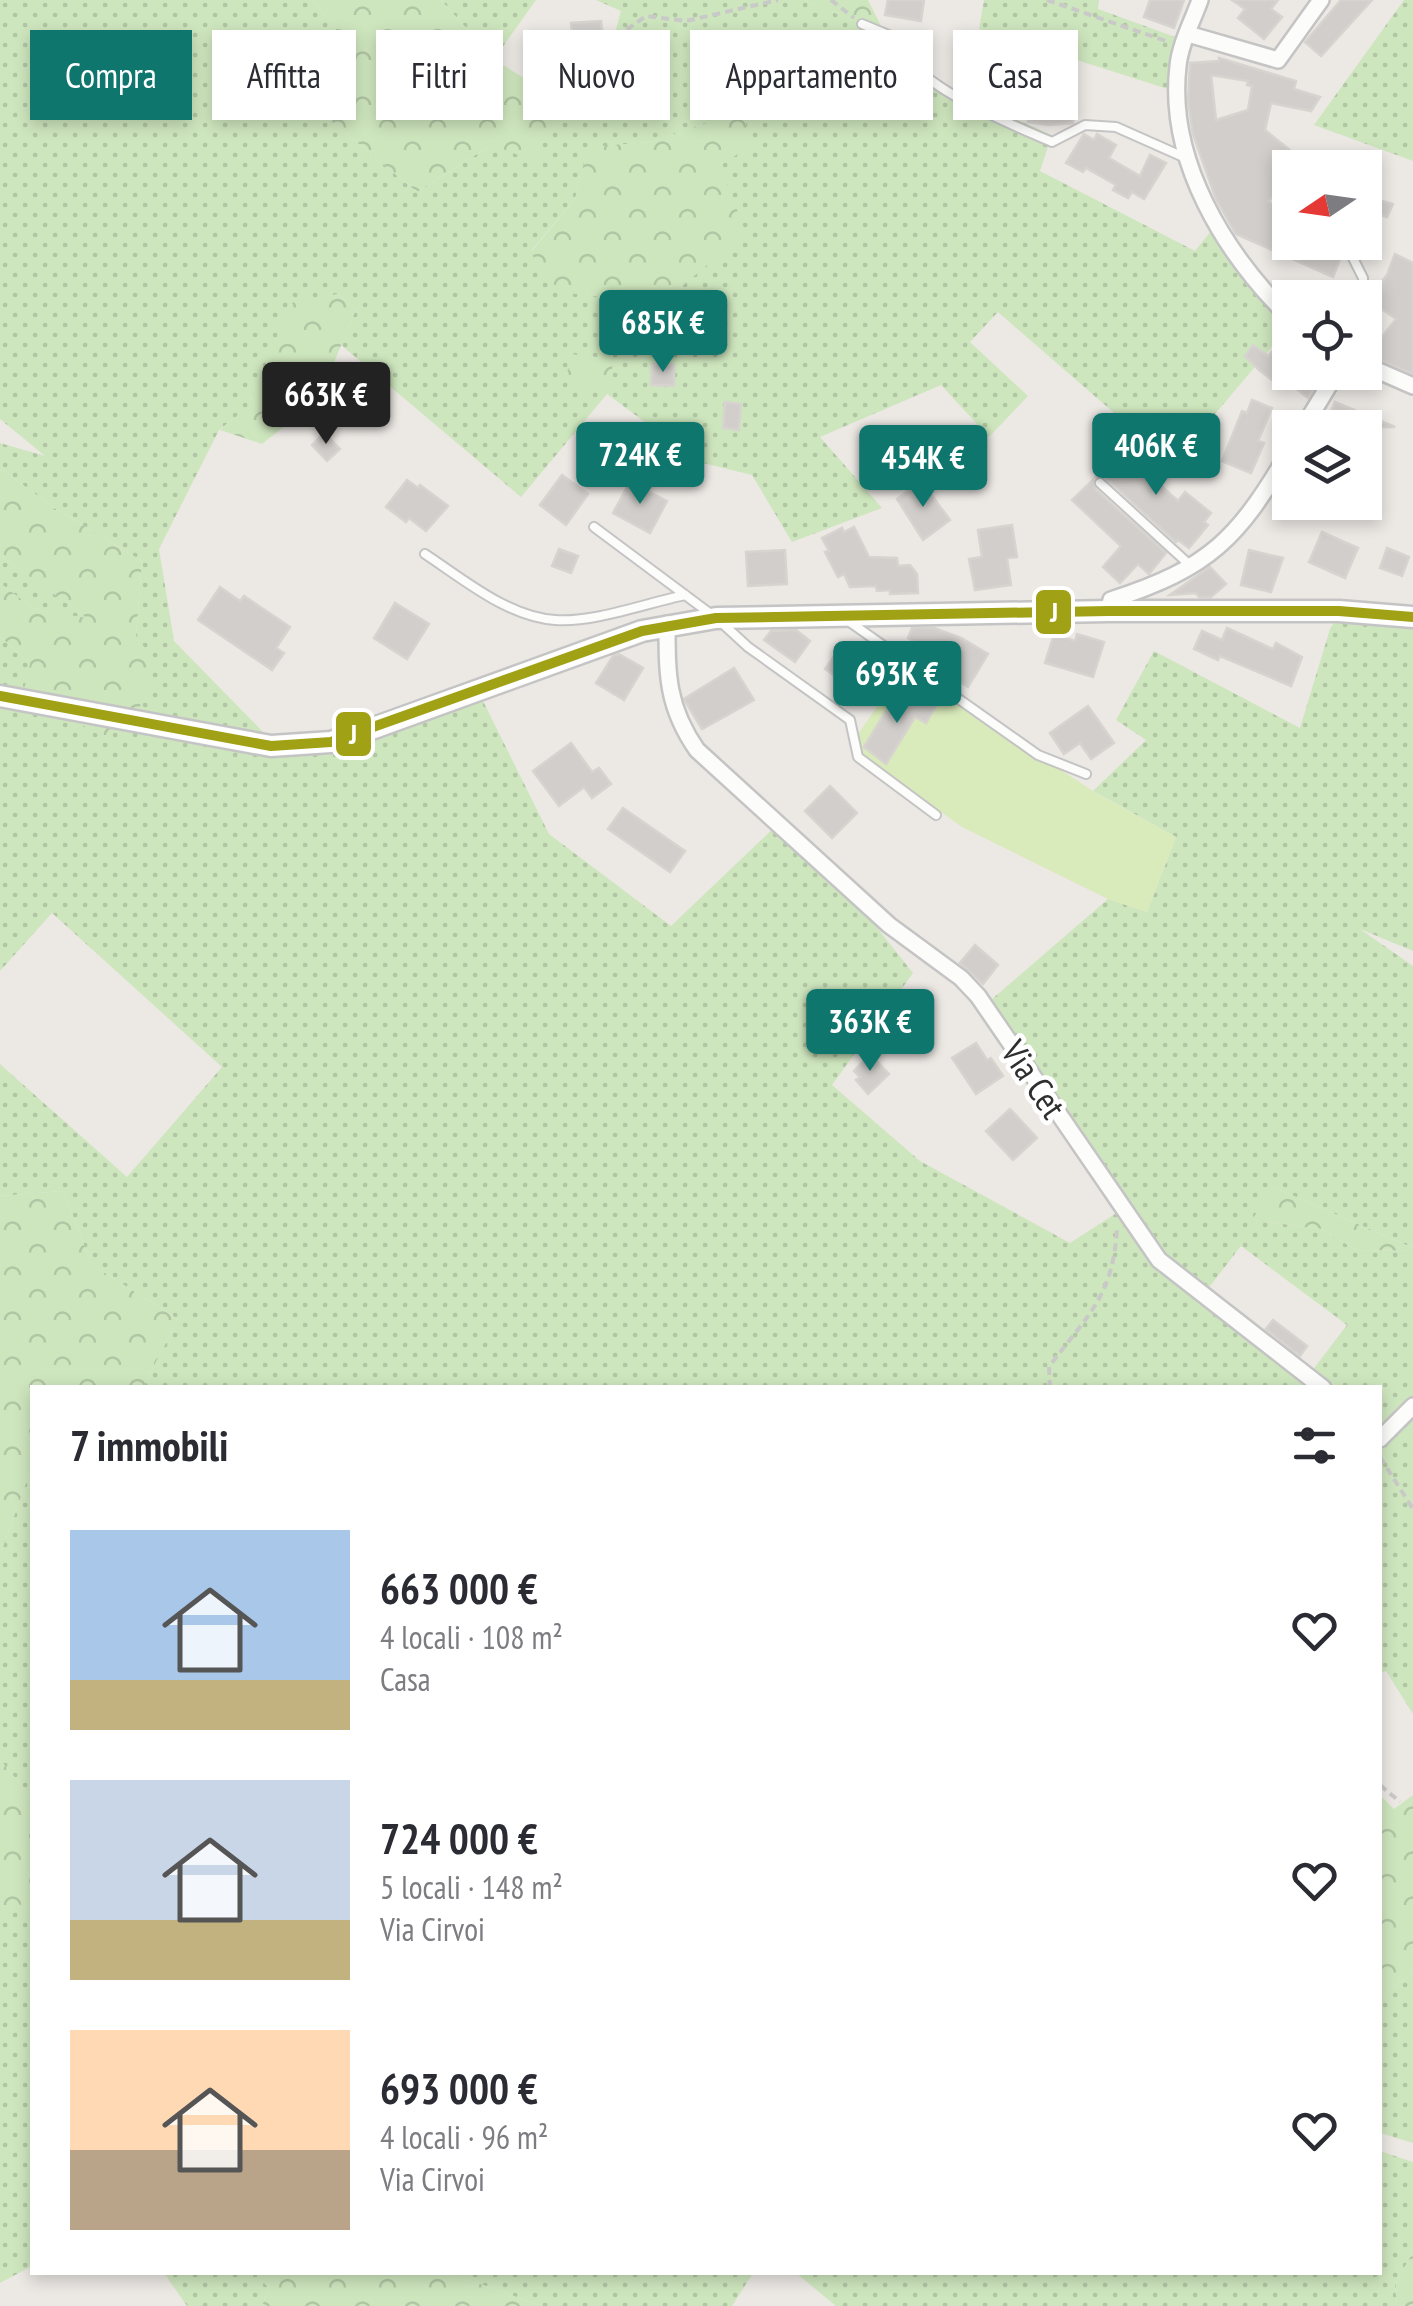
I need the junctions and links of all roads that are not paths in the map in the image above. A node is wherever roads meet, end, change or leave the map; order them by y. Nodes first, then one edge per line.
1 (1200, 0) edge
2 (1322, 0) edge
3 (862, 24) road end
4 (1188, 34) junction
5 (1188, 159) junction
6 (1272, 296) edge
7 (1382, 372) edge
8 (1413, 386) edge
9 (1272, 479) edge
10 (1100, 482) dead end
11 (594, 528) dead end
12 (424, 554) dead end
13 (1192, 567) junction
14 (684, 594) junction
15 (1108, 611) junction
16 (841, 616) junction
17 (1413, 617) edge
18 (716, 618) junction
19 (667, 624) junction
20 (0, 696) edge
21 (1086, 774) dead end
22 (936, 815) dead end
23 (1318, 1385) edge
24 (1413, 1406) edge
25 (1382, 1437) edge

1 - 4 street
2 - 4 street
3 - 5 lane
4 - 5 street
5 - 6 street
7 - 8 street
9 - 13 street
10 - 13 lane
11 - 14 lane
12 - 14 lane
13 - 15 street
14 - 18 lane
15 - 16 street
15 - 17 street
16 - 18 street
16 - 21 lane
18 - 19 street
18 - 22 lane
19 - 20 street
19 - 23 street, Via Cet
24 - 25 street

